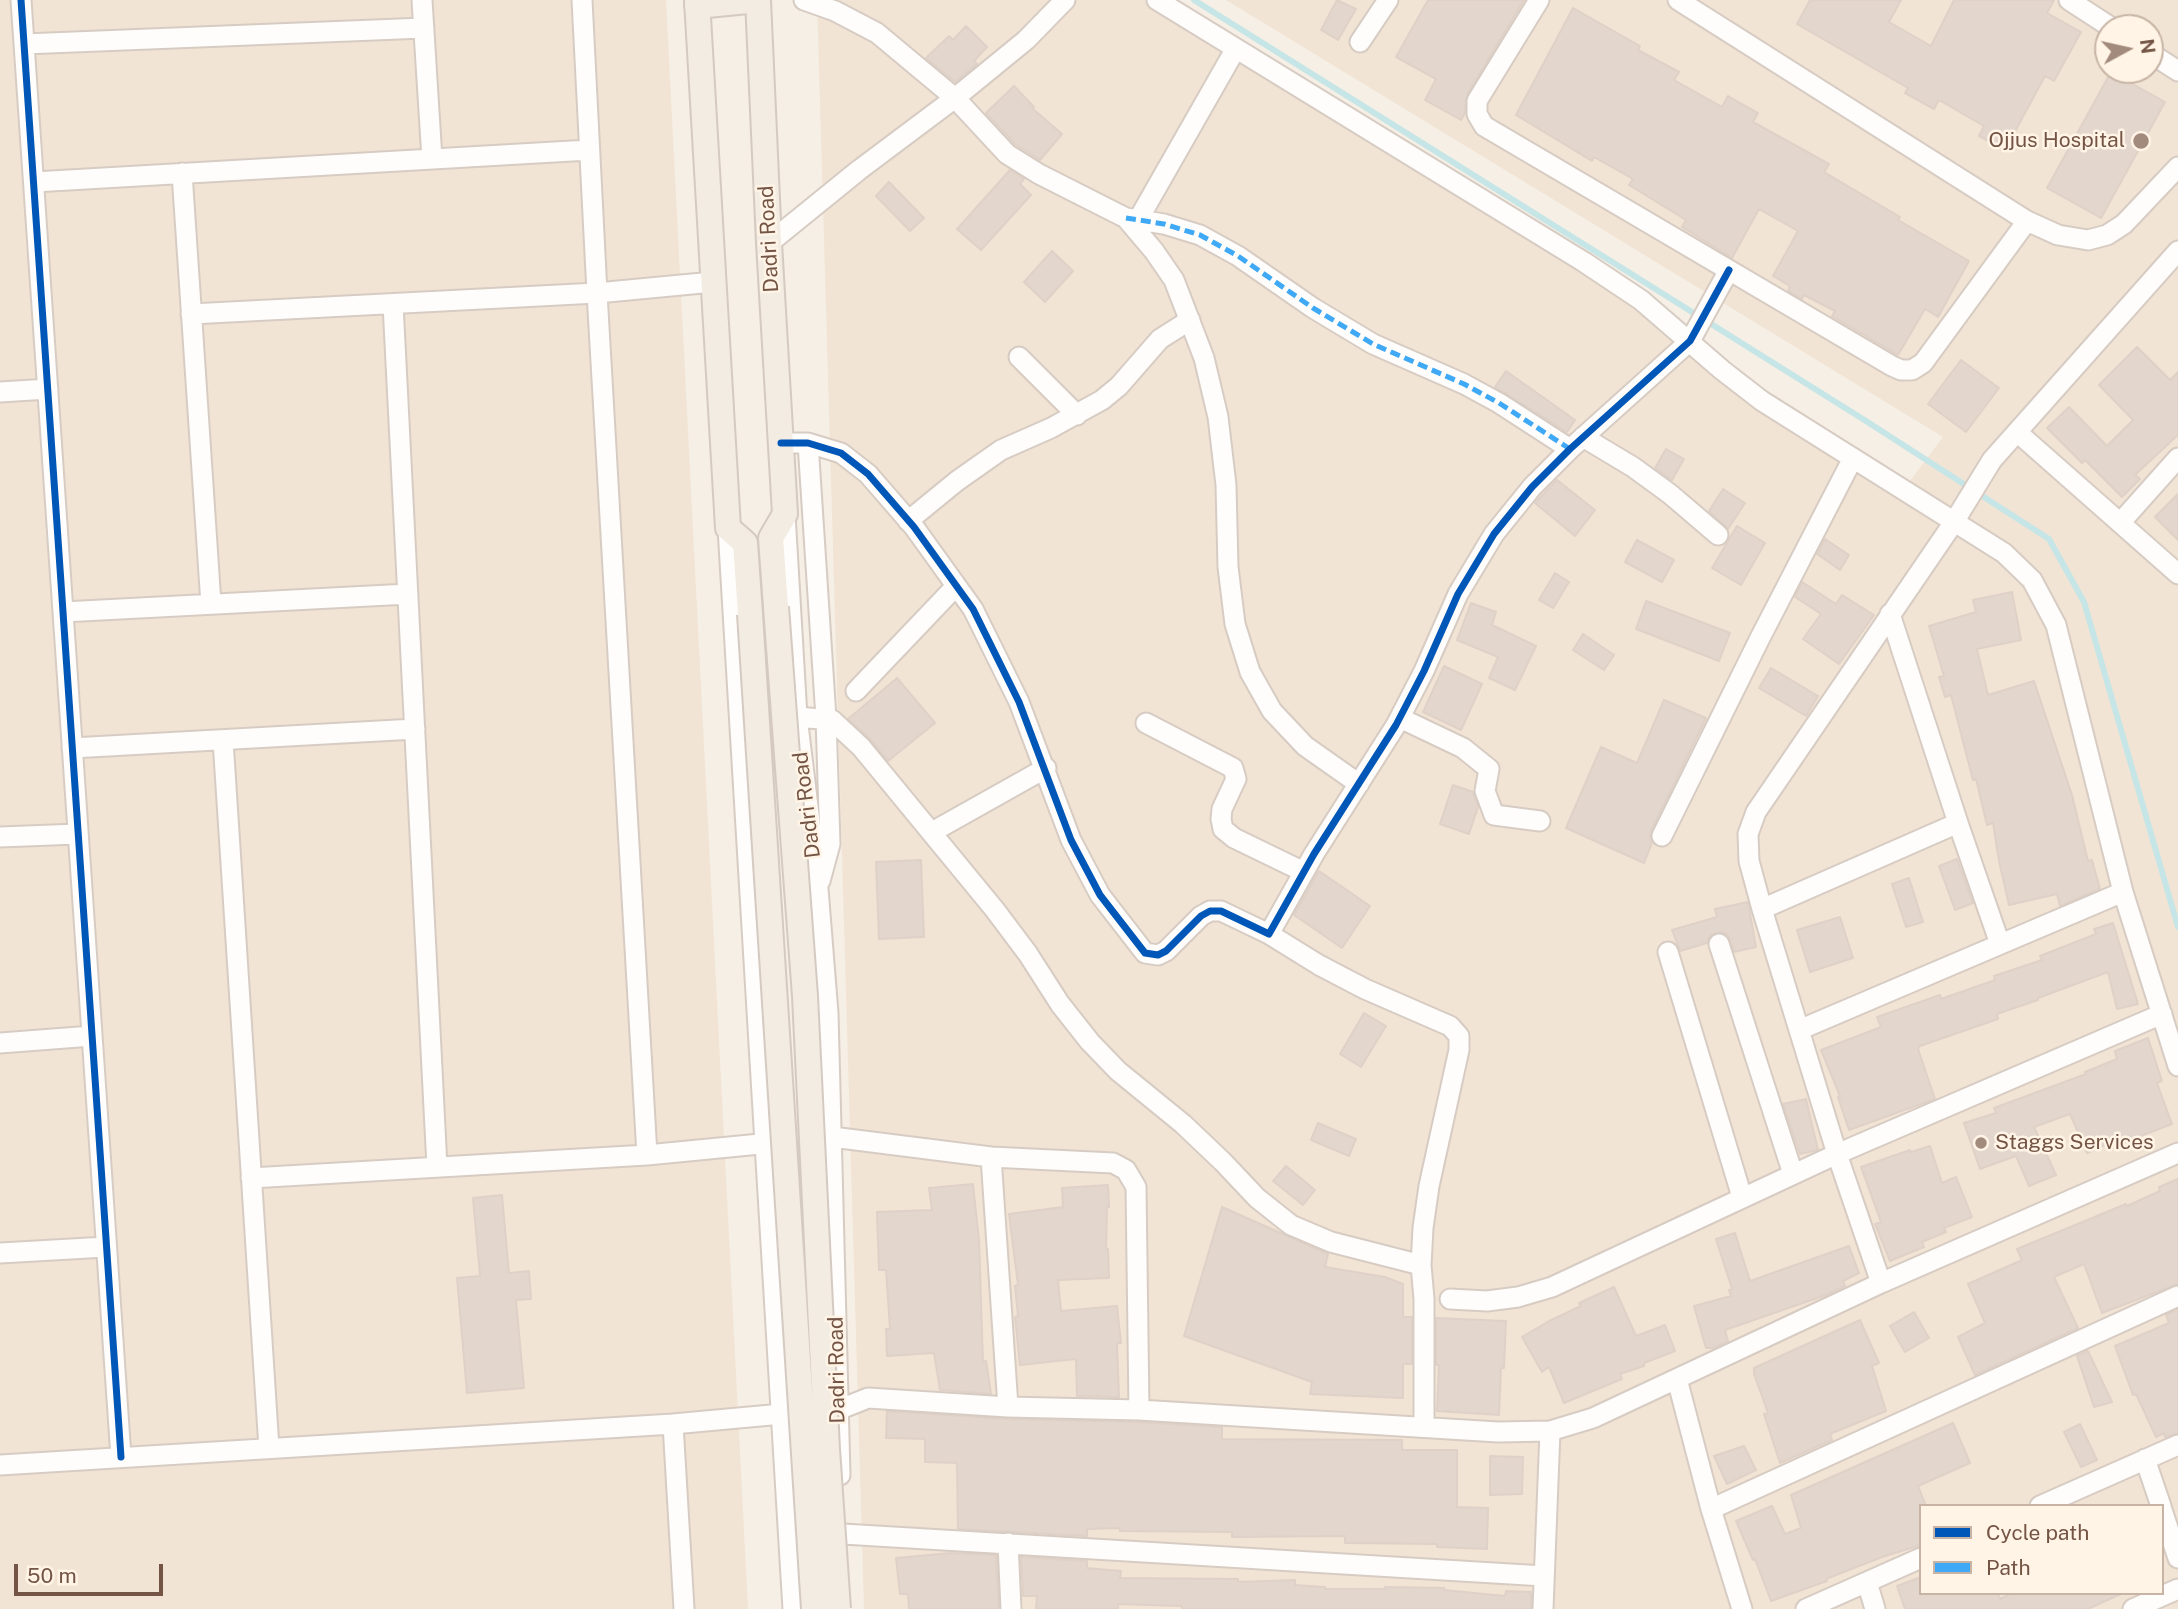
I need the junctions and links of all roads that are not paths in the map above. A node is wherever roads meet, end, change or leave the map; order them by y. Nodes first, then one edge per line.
1 (21, 0) edge
2 (422, 0) edge
3 (582, 0) edge
4 (758, 0) edge
5 (804, 0) edge
6 (1065, 0) edge
7 (1157, 0) edge
8 (1388, 0) edge
9 (1539, 0) edge
10 (1678, 0) edge
11 (2069, 0) edge
12 (697, 3) edge
13 (2094, 16) edge
14 (424, 28) junction
15 (1360, 42) dead end
16 (24, 44) junction
17 (1236, 50) junction
18 (955, 98) junction
19 (589, 150) junction
20 (432, 159) junction
21 (2178, 167) edge
22 (182, 173) junction
23 (34, 182) junction
24 (1132, 219) junction
25 (2027, 221) junction
26 (769, 243) junction
27 (2178, 251) edge
28 (1729, 270) junction
29 (713, 282) junction
30 (597, 293) junction
31 (393, 304) junction
32 (191, 314) junction
33 (1190, 320) junction
34 (1693, 335) junction
35 (1019, 358) dead end
36 (48, 389) junction
37 (0, 392) edge
38 (1077, 415) junction
39 (2017, 432) junction
40 (781, 443) junction
41 (808, 443) junction
42 (1576, 443) junction
43 (1853, 458) junction
44 (2178, 458) edge
45 (785, 514) junction
46 (1957, 516) junction
47 (908, 521) junction
48 (2120, 523) junction
49 (728, 528) junction
50 (1717, 535) dead end
51 (2178, 574) edge
52 (956, 586) junction
53 (408, 594) junction
54 (211, 604) junction
55 (63, 612) junction
56 (1890, 614) junction
57 (856, 691) dead end
58 (797, 717) junction
59 (825, 718) junction
60 (1400, 718) junction
61 (1146, 723) dead end
62 (415, 729) junction
63 (223, 740) junction
64 (72, 748) junction
65 (1046, 768) junction
66 (1359, 784) junction
67 (1540, 821) dead end
68 (1958, 822) junction
69 (932, 832) junction
70 (78, 834) junction
71 (1662, 836) dead end
72 (0, 837) edge
73 (1304, 872) junction
74 (818, 889) junction
75 (2123, 892) junction
76 (1762, 909) junction
77 (1269, 934) junction
78 (1719, 944) dead end
79 (2000, 944) junction
80 (1668, 952) dead end
81 (822, 955) junction
82 (754, 965) junction
83 (2162, 1014) junction
84 (1799, 1030) junction
85 (92, 1036) junction
86 (0, 1043) edge
87 (2178, 1066) edge
88 (832, 1137) junction
89 (765, 1144) junction
90 (2178, 1153) edge
91 (1837, 1154) junction
92 (647, 1155) junction
93 (991, 1157) junction
94 (437, 1167) junction
95 (1793, 1174) junction
96 (251, 1178) junction
97 (1742, 1197) junction
98 (106, 1247) junction
99 (0, 1252) edge
100 (1421, 1265) junction
101 (1881, 1283) junction
102 (2178, 1296) edge
103 (1450, 1299) dead end
104 (1677, 1379) junction
105 (1008, 1407) junction
106 (838, 1410) junction
107 (1139, 1410) junction
108 (782, 1414) junction
109 (673, 1424) junction
110 (1424, 1427) junction
111 (1550, 1431) junction
112 (2178, 1445) edge
113 (269, 1448) junction
114 (121, 1457) junction
115 (2145, 1459) junction
116 (0, 1465) edge
117 (2044, 1504) edge
118 (2161, 1504) edge
119 (1711, 1509) junction
120 (2164, 1514) edge
121 (843, 1534) junction
122 (1008, 1543) junction
123 (2178, 1558) edge
124 (1919, 1559) edge
125 (1544, 1576) junction
126 (1867, 1582) junction
127 (2178, 1589) edge
128 (684, 1609) edge
129 (793, 1609) edge
130 (814, 1609) edge
131 (838, 1609) edge
132 (849, 1609) edge
133 (1011, 1609) edge
134 (1543, 1609) edge
135 (1742, 1609) edge
136 (1806, 1609) edge
137 (1875, 1609) edge
138 (2133, 1609) edge

1 - 16 street
2 - 14 street
3 - 19 street
4 - 12 main road
4 - 26 main road, Dadri Road
5 - 18 street
6 - 18 street
7 - 17 street
8 - 15 street
9 - 28 street
10 - 25 street
11 - 13 street
12 - 29 main road
14 - 16 street
14 - 20 street
16 - 23 street
17 - 24 street
17 - 34 street
18 - 24 street
18 - 26 street
19 - 20 street
19 - 30 street
20 - 22 street
21 - 25 street
22 - 23 street
22 - 32 street
23 - 36 street
24 - 33 street
24 - 42 street
25 - 28 street
26 - 40 main road, Dadri Road
27 - 39 street
28 - 34 street
29 - 30 street
29 - 49 main road
30 - 31 street
30 - 92 street
31 - 32 street
31 - 53 street
32 - 54 street
33 - 38 street
33 - 66 street
34 - 42 street
34 - 43 street
35 - 38 street
36 - 37 street
36 - 55 street
38 - 47 street
39 - 46 street
39 - 48 street
40 - 41 street
40 - 45 main road, Dadri Road
41 - 47 street
41 - 59 street
42 - 50 street
42 - 60 street
43 - 46 street
43 - 71 street
44 - 48 street
45 - 58 street, Dadri Road
45 - 131 main road, bridge
46 - 56 street
46 - 75 street
47 - 52 street
48 - 51 street
49 - 82 street
49 - 130 main road, bridge
52 - 57 street
52 - 65 street
53 - 54 street
53 - 62 street
54 - 55 street
55 - 64 street
56 - 68 street
56 - 76 street
58 - 59 street
58 - 74 street, Dadri Road
59 - 69 street
59 - 74 street
60 - 66 street
60 - 67 street
61 - 73 street
62 - 63 street
62 - 94 street
63 - 64 street
63 - 96 street
64 - 70 street
65 - 69 street
65 - 77 street
66 - 73 street
68 - 76 street
68 - 79 street
69 - 100 street
70 - 72 street
70 - 85 street
73 - 77 street
74 - 81 street, Dadri Road
75 - 79 street
75 - 83 street
76 - 84 street
77 - 100 street
78 - 95 street
79 - 84 street
80 - 97 street
81 - 82 street
81 - 88 street, Dadri Road
82 - 89 street
83 - 87 street
83 - 91 street
84 - 91 street
85 - 86 street
85 - 98 street
88 - 89 street
88 - 93 street
88 - 106 street, Dadri Road
89 - 92 street
89 - 108 street
90 - 101 street
91 - 95 street
91 - 101 street
92 - 94 street
93 - 105 street
93 - 107 street
94 - 96 street
95 - 97 street
96 - 113 street
97 - 103 street
98 - 99 street
98 - 114 street
100 - 110 street
101 - 104 street
102 - 119 street
104 - 111 street
104 - 119 street
105 - 106 street
105 - 107 street
106 - 121 street, Dadri Road
107 - 110 street
108 - 109 street
108 - 129 street
109 - 113 street
109 - 128 street
110 - 111 street
111 - 125 street
112 - 115 street
113 - 114 street
114 - 116 street
115 - 117 street
115 - 118 street
119 - 135 street
120 - 123 street
121 - 122 street
121 - 132 street, Dadri Road
122 - 125 street
122 - 133 street
124 - 126 street
125 - 134 street
126 - 136 street
126 - 137 street
127 - 138 street

